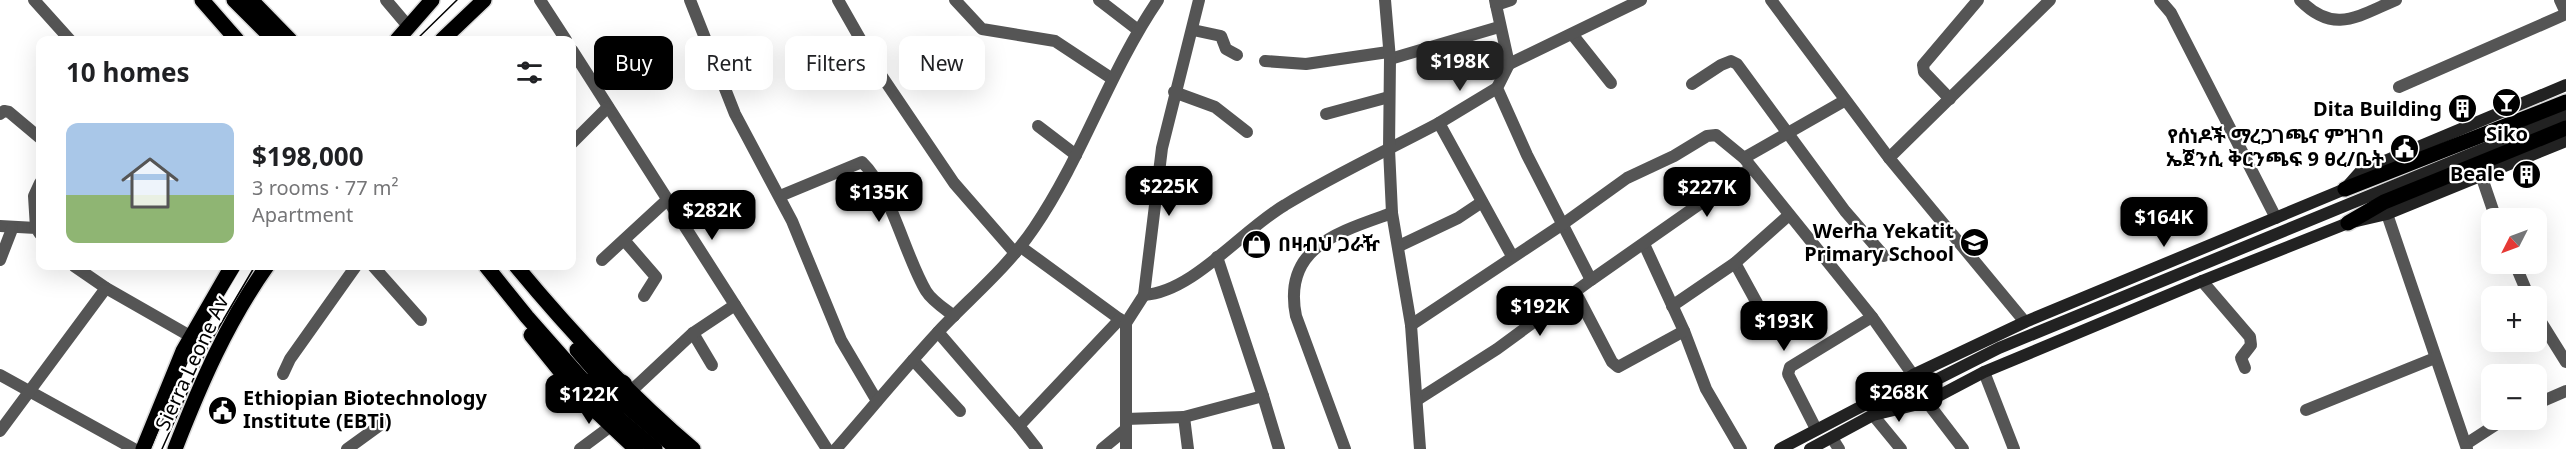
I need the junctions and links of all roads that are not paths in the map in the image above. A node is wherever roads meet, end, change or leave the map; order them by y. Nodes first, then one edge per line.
1 (34, 0) edge
2 (202, 0) edge
3 (214, 0) edge
4 (234, 0) edge
5 (251, 0) edge
6 (386, 0) edge
7 (432, 0) edge
8 (484, 0) edge
9 (540, 0) edge
10 (690, 0) edge
11 (838, 0) edge
12 (955, 0) edge
13 (1099, 0) edge
14 (1158, 0) edge
15 (1199, 0) edge
16 (1385, 0) edge
17 (1511, 0) edge
18 (1641, 0) edge
19 (1771, 0) edge
20 (1978, 0) edge
21 (2050, 0) edge
22 (2160, 0) edge
23 (2300, 0) edge
24 (2396, 0) edge
25 (2560, 0) edge
26 (1495, 3) edge
27 (2566, 13) edge
28 (408, 26) junction
29 (1499, 27) junction
30 (1137, 30) junction
31 (1193, 30) junction
32 (1572, 34) junction
33 (66, 36) edge
34 (234, 36) edge
35 (246, 36) edge
36 (270, 36) edge
37 (286, 36) edge
38 (400, 36) edge
39 (446, 36) edge
40 (563, 36) edge
41 (1237, 55) dead end
42 (576, 56) edge
43 (1389, 56) junction
44 (1264, 61) dead end
45 (1509, 64) junction
46 (1111, 78) junction
47 (1611, 83) dead end
48 (1692, 84) dead end
49 (2566, 85) edge
50 (2399, 87) dead end
51 (1497, 88) junction
52 (1174, 92) junction
53 (1389, 97) junction
54 (1950, 99) junction
55 (1844, 101) junction
56 (2566, 102) edge
57 (608, 107) junction
58 (0, 114) edge
59 (1326, 114) dead end
60 (2566, 115) edge
61 (1439, 123) junction
62 (1038, 126) dead end
63 (2566, 128) edge
64 (1247, 132) dead end
65 (1786, 134) junction
66 (36, 135) edge
67 (576, 139) edge
68 (2566, 141) edge
69 (1389, 149) junction
70 (1076, 155) junction
71 (1744, 158) junction
72 (1889, 158) junction
73 (1751, 168) junction
74 (2481, 175) junction
75 (2345, 189) junction
76 (36, 192) edge
77 (780, 196) junction
78 (668, 200) junction
79 (1482, 202) junction
80 (2492, 208) edge
81 (1392, 213) junction
82 (36, 214) edge
83 (2387, 214) junction
84 (1789, 215) junction
85 (2276, 218) junction
86 (2348, 223) junction
87 (1563, 224) junction
88 (6, 227) edge
89 (36, 231) edge
90 (624, 240) junction
91 (1644, 244) junction
92 (1399, 246) junction
93 (1018, 250) junction
94 (1512, 256) junction
95 (1884, 256) dead end
96 (1217, 257) junction
97 (0, 260) edge
98 (602, 260) dead end
99 (1735, 263) junction
100 (80, 270) edge
101 (230, 270) edge
102 (264, 270) edge
103 (353, 270) edge
104 (377, 270) edge
105 (477, 270) edge
106 (489, 270) edge
107 (508, 270) edge
108 (519, 270) edge
109 (1591, 280) junction
110 (2202, 281) junction
111 (106, 288) junction
112 (1576, 293) junction
113 (1144, 295) junction
114 (644, 296) dead end
115 (735, 305) junction
116 (1758, 305) dead end
117 (1672, 306) junction
118 (954, 316) junction
119 (1872, 317) junction
120 (421, 320) dead end
121 (1123, 321) junction
122 (2025, 322) junction
123 (1411, 325) junction
124 (1684, 331) junction
125 (938, 332) junction
126 (2547, 332) edge
127 (693, 333) junction
128 (190, 336) junction
129 (2435, 358) junction
130 (914, 360) junction
131 (2566, 362) edge
132 (712, 365) dead end
133 (2245, 368) dead end
134 (1984, 372) junction
135 (283, 374) dead end
136 (0, 375) edge
137 (1913, 375) junction
138 (2566, 391) edge
139 (29, 392) junction
140 (630, 392) junction
141 (1906, 395) junction
142 (1263, 396) junction
143 (2547, 399) edge
144 (1417, 400) junction
145 (877, 401) junction
146 (1927, 402) junction
147 (1866, 404) junction
148 (2306, 410) dead end
149 (960, 411) dead end
150 (1873, 415) junction
151 (1184, 417) junction
152 (383, 423) dead end
153 (1126, 424) junction
154 (611, 426) junction
155 (1019, 426) junction
156 (1816, 429) junction
157 (2489, 430) edge
158 (0, 431) edge
159 (1832, 438) junction
160 (2467, 446) edge
161 (134, 449) edge
162 (142, 449) edge
163 (175, 449) edge
164 (347, 449) edge
165 (580, 449) edge
166 (636, 449) edge
167 (655, 449) edge
168 (676, 449) edge
169 (693, 449) edge
170 (827, 449) edge
171 (836, 449) edge
172 (1037, 449) edge
173 (1102, 449) edge
174 (1126, 449) edge
175 (1188, 449) edge
176 (1279, 449) edge
177 (1345, 449) edge
178 (1420, 449) edge
179 (1741, 449) edge
180 (1780, 449) edge
181 (1810, 449) edge
182 (1839, 449) edge
183 (1901, 449) edge
184 (1964, 449) edge
185 (2014, 449) edge

1 - 33 street
2 - 34 main road
3 - 35 main road
4 - 36 main road
5 - 37 main road
6 - 28 street
7 - 28 main road
8 - 39 main road
9 - 40 street
10 - 77 street
11 - 93 street
12 - 46 street
13 - 30 street
14 - 30 street
15 - 31 street
16 - 43 street
17 - 26 street
18 - 32 street
19 - 55 street
20 - 54 street
21 - 54 street
22 - 85 street
23 - 24 street
25 - 27 street
26 - 29 street
27 - 50 street
28 - 38 main road
29 - 43 street
29 - 45 street
30 - 46 street
31 - 41 street
31 - 52 street
32 - 45 street
32 - 47 street
42 - 57 street
43 - 44 street
43 - 53 street
45 - 51 street
46 - 70 street
48 - 65 street
49 - 75 main road
51 - 61 street
51 - 87 street
52 - 64 street
52 - 113 street
53 - 59 street
53 - 69 street
54 - 72 street
55 - 65 street
55 - 72 street
56 - 75 main road
57 - 67 street
57 - 78 street
58 - 66 street
60 - 141 main road
61 - 69 street
61 - 79 street
62 - 70 street
63 - 86 main road
65 - 71 street
65 - 95 street
68 - 74 main road
69 - 81 street
69 - 96 street
70 - 93 street
71 - 73 street
71 - 87 street
72 - 122 street
73 - 84 street
73 - 91 street
74 - 80 street
74 - 83 main road
75 - 85 main road
76 - 82 street
77 - 118 street
77 - 145 street
78 - 90 street
78 - 115 street
79 - 92 street
79 - 94 street
81 - 92 street
81 - 177 street
83 - 86 main road
83 - 129 street
84 - 99 street
84 - 119 street
85 - 122 main road
86 - 110 main road
87 - 94 street
87 - 109 street
88 - 89 street
88 - 97 street
90 - 98 street
90 - 114 street
91 - 109 street
91 - 117 street
92 - 123 street
93 - 118 street
93 - 121 street
94 - 123 street
96 - 113 street
96 - 142 street
99 - 116 street
99 - 117 street
100 - 111 street
101 - 128 main road, Sierra Leone Av
102 - 163 main road, Sierra Leone Av
103 - 135 street
104 - 120 street
105 - 154 main road
106 - 167 main road
107 - 168 main road
108 - 140 main road
109 - 112 street
110 - 133 street
110 - 134 main road
111 - 128 street
111 - 139 street
112 - 124 street
112 - 144 street
113 - 121 street
115 - 127 street
115 - 170 street
117 - 124 street
118 - 125 street
119 - 137 street
119 - 156 street
121 - 153 street
121 - 155 street
122 - 137 main road
123 - 144 street
124 - 179 street
125 - 130 street
125 - 155 street
126 - 131 street
127 - 132 street
127 - 140 street
128 - 162 main road, Sierra Leone Av
129 - 148 street
129 - 160 street
130 - 145 street
130 - 149 street
134 - 146 main road
134 - 185 street
136 - 139 street
137 - 147 main road
138 - 143 street
139 - 158 street
139 - 161 street
140 - 169 main road
141 - 147 main road
141 - 150 main road
142 - 151 street
142 - 176 street
144 - 178 street
145 - 171 street
146 - 150 main road
146 - 184 street
147 - 156 main road
150 - 159 main road
150 - 183 street
151 - 153 street
151 - 175 street
152 - 164 street
153 - 173 street
153 - 174 street
154 - 165 street
154 - 166 main road
155 - 172 street
156 - 180 main road
157 - 160 street
159 - 181 main road
159 - 182 street

